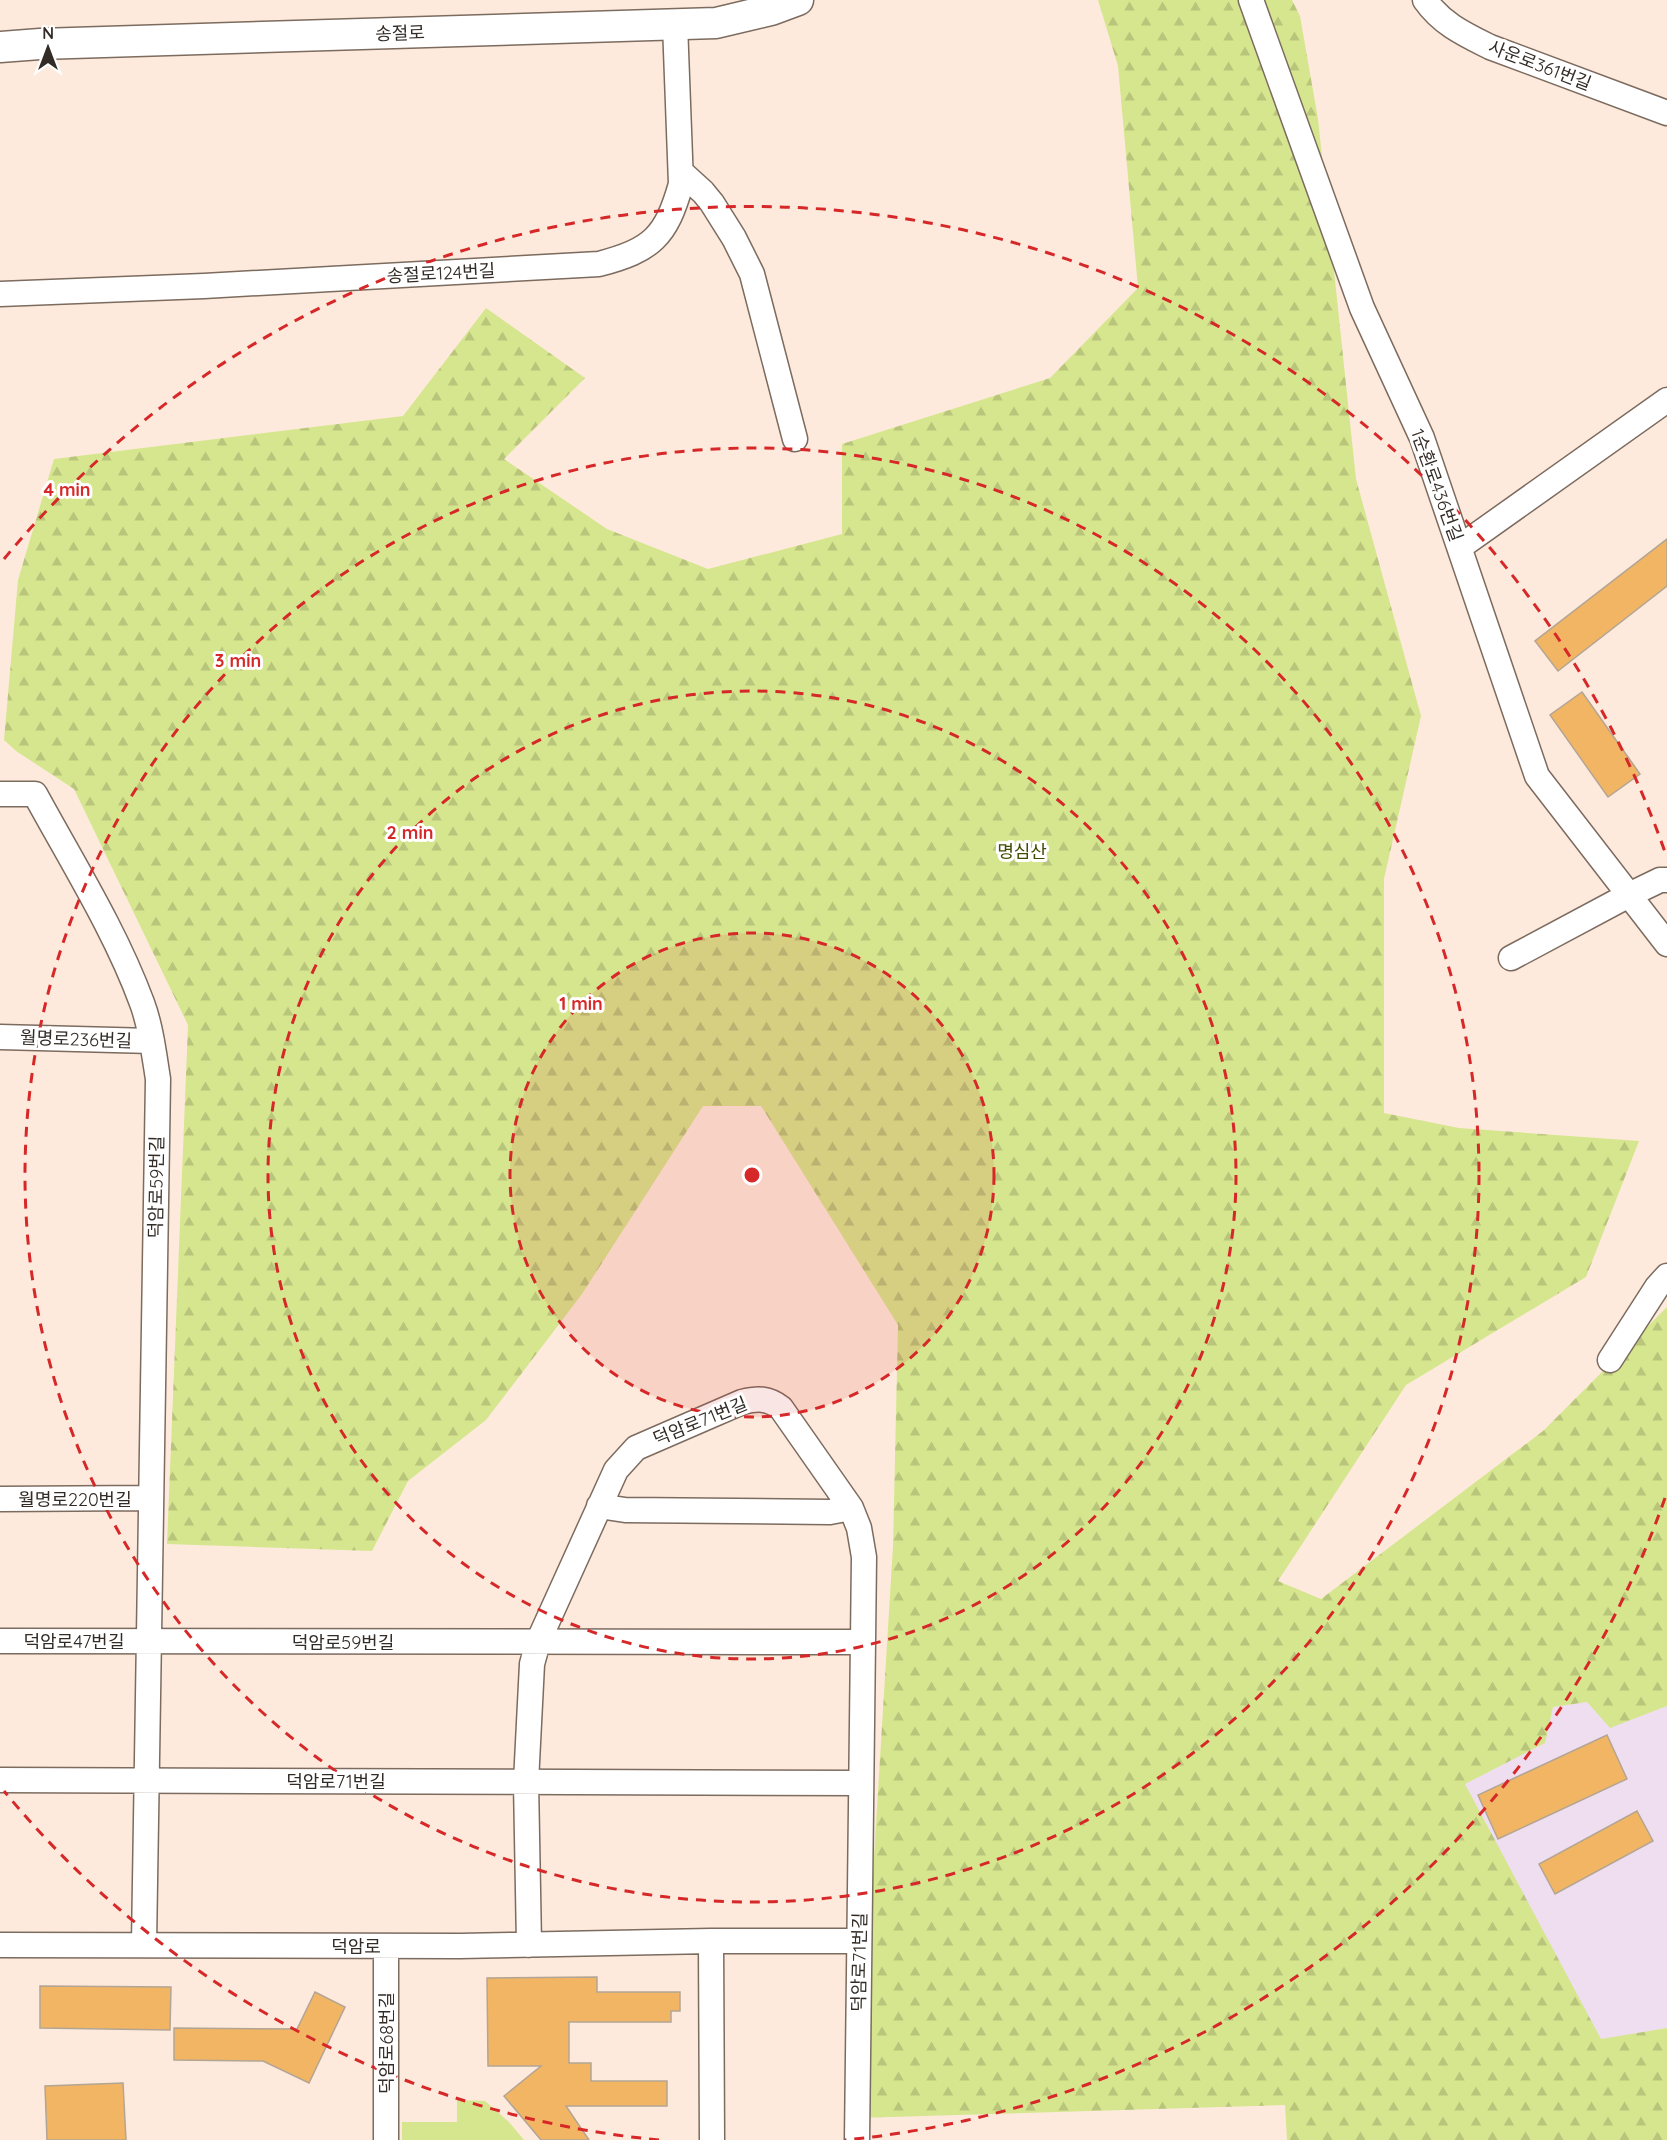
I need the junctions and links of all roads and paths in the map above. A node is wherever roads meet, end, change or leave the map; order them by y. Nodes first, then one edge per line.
1 (798, 0) edge
2 (1251, 0) edge
3 (1425, 0) edge
4 (675, 24) junction
5 (0, 47) edge
6 (1667, 113) edge
7 (681, 172) junction
8 (0, 294) edge
9 (1667, 400) edge
10 (795, 439) dead end
11 (1460, 547) junction
12 (0, 794) edge
13 (1667, 880) edge
14 (1629, 895) junction
15 (1667, 944) edge
16 (1511, 958) dead end
17 (0, 1037) edge
18 (152, 1041) junction
19 (1667, 1276) edge
20 (1610, 1360) dead end
21 (150, 1498) junction
22 (0, 1499) edge
23 (599, 1506) junction
24 (851, 1509) junction
25 (0, 1641) edge
26 (148, 1641) junction
27 (538, 1641) junction
28 (863, 1641) junction
29 (0, 1780) edge
30 (147, 1781) junction
31 (526, 1782) junction
32 (861, 1783) junction
33 (711, 1941) junction
34 (859, 1941) junction
35 (144, 1944) junction
36 (0, 1945) edge
37 (529, 1945) junction
38 (386, 1946) junction
39 (386, 2140) edge
40 (712, 2140) edge
41 (857, 2140) edge

1 - 4 street, 송절로
2 - 11 street, 1순환로436번길
3 - 6 street, 사운로361번길
4 - 5 street, 송절로
4 - 7 street, 송절로124번길
7 - 8 street, 송절로124번길
7 - 10 street
9 - 11 street
11 - 14 street, 1순환로436번길
12 - 18 street, 덕암로59번길
13 - 14 street
14 - 15 street, 1순환로436번길
14 - 16 street
17 - 18 street, 월명로236번길
18 - 21 street, 덕암로59번길
19 - 20 street
21 - 22 street, 월명로220번길
21 - 26 street, 덕암로59번길
23 - 24 street
23 - 24 street, 덕암로71번길
23 - 27 street, 덕암로71번길
24 - 28 street, 덕암로71번길
25 - 26 street, 덕암로47번길
26 - 27 street, 덕암로59번길
26 - 30 street, 덕암로59번길
27 - 28 street
27 - 31 street, 덕암로71번길
28 - 32 street, 덕암로71번길
29 - 30 street
30 - 31 street, 덕암로71번길
30 - 35 street, 덕암로59번길
31 - 32 street, 덕암로71번길
31 - 37 street, 덕암로71번길
32 - 34 street, 덕암로71번길
33 - 34 street, 덕암로
33 - 37 street, 덕암로
33 - 40 street
34 - 41 street, 덕암로71번길
35 - 36 street, 덕암로
35 - 38 street, 덕암로
37 - 38 street, 덕암로
38 - 39 street, 덕암로68번길

